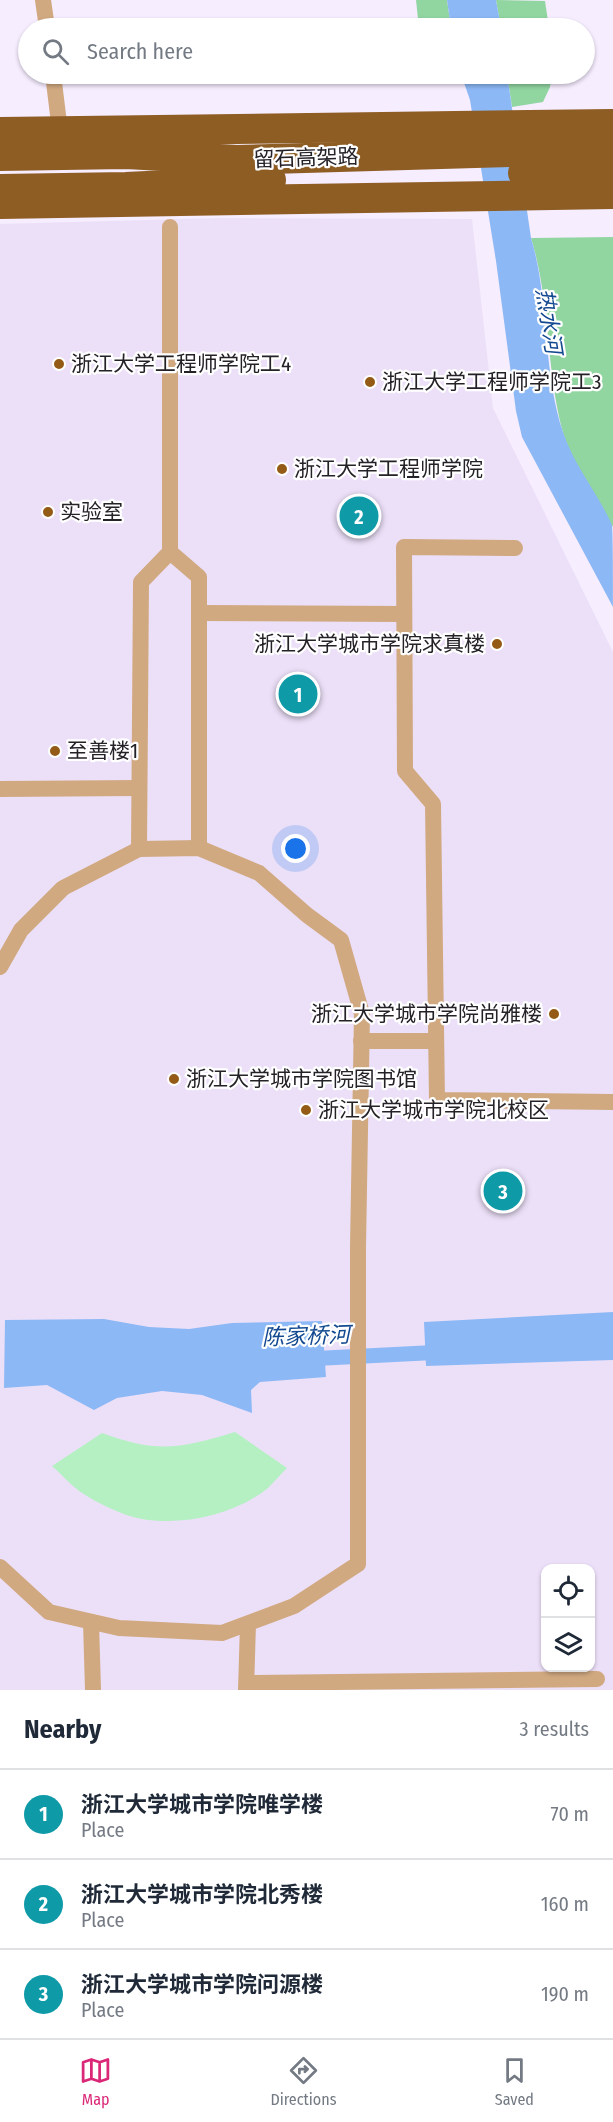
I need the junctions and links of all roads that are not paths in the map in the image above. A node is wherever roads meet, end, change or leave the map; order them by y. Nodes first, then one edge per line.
1 (43, 0) edge
2 (46, 18) edge
3 (54, 84) edge
4 (59, 123) dead end
5 (613, 124) edge
6 (0, 132) edge
7 (0, 137) edge
8 (613, 149) edge
9 (126, 154) junction
10 (0, 156) edge
11 (389, 166) junction
12 (613, 170) edge
13 (126, 187) junction
14 (0, 189) edge
15 (613, 194) edge
16 (0, 199) edge
17 (0, 204) edge
18 (170, 227) dead end
19 (515, 548) dead end
20 (170, 552) junction
21 (199, 613) junction
22 (403, 614) junction
23 (139, 788) junction
24 (0, 789) edge
25 (199, 848) junction
26 (140, 849) junction
27 (0, 967) edge
28 (361, 1041) junction
29 (436, 1041) junction
30 (613, 1102) edge
31 (0, 1567) edge
32 (91, 1622) junction
33 (248, 1624) junction
34 (597, 1679) dead end
35 (246, 1686) edge
36 (93, 1690) edge

1 - 2 street
3 - 4 street
5 - 6 highway, 留石高架路, bridge
7 - 9 highway
8 - 11 highway, 留石高架路
9 - 10 highway, 留石高架路
9 - 11 highway, 留石高架路
11 - 12 highway, 留石高架路
11 - 13 highway, 留石高架路
13 - 14 highway, 留石高架路
13 - 16 highway
15 - 17 highway, 留石高架路, bridge
18 - 20 street
19 - 22 street
20 - 21 street
20 - 23 street
21 - 22 street
21 - 25 street
22 - 29 street
23 - 24 street
23 - 26 street
25 - 26 street
25 - 28 street
26 - 27 street
28 - 29 street
28 - 33 street
29 - 30 street
31 - 32 street
32 - 33 street
32 - 36 street
33 - 35 street
34 - 35 street

